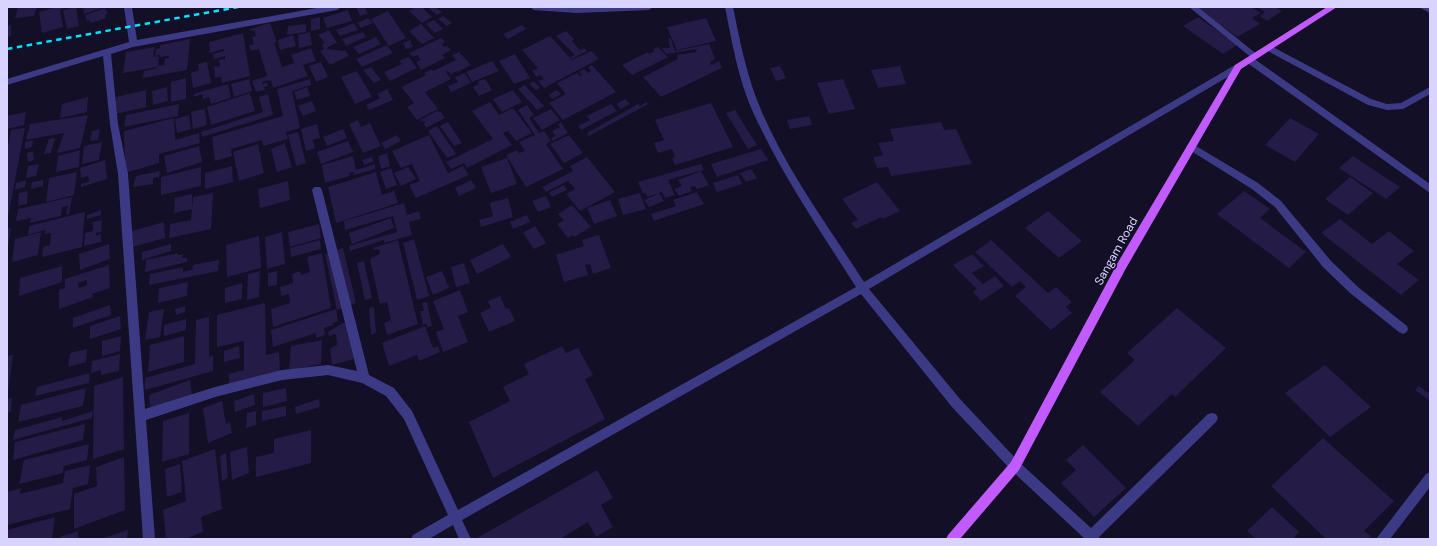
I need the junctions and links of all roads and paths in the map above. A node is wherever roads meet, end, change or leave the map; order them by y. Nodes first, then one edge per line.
1 (128, 7) edge
2 (338, 7) edge
3 (534, 7) edge
4 (650, 7) edge
5 (729, 7) edge
6 (1192, 7) edge
7 (1333, 7) edge
8 (1423, 7) edge
9 (1430, 10) edge
10 (133, 44) junction
11 (1269, 48) junction
12 (107, 53) junction
13 (1252, 58) junction
14 (1238, 67) junction
15 (7, 82) edge
16 (1430, 90) edge
17 (1191, 147) junction
18 (1430, 189) edge
19 (317, 190) dead end
20 (862, 288) junction
21 (1403, 329) dead end
22 (364, 378) junction
23 (141, 416) junction
24 (1212, 418) dead end
25 (1015, 466) junction
26 (1430, 478) edge
27 (456, 518) junction
28 (1093, 537) edge
29 (149, 539) edge
30 (416, 539) edge
31 (465, 539) edge
32 (952, 539) edge
33 (1382, 539) edge

1 - 10 street
2 - 10 street
3 - 4 street
5 - 20 street
6 - 13 street
7 - 11 main road, Sangam Road
8 - 9 street
10 - 12 street
11 - 13 main road, Sangam Road
11 - 16 street
12 - 15 street
12 - 23 street
13 - 14 main road, Sangam Road
13 - 18 street
14 - 17 main road, Sangam Road
14 - 20 street
17 - 21 street
17 - 25 main road, Sangam Road
19 - 22 street
20 - 25 street
20 - 27 street
22 - 23 street
22 - 27 street
23 - 29 street
24 - 28 street
25 - 28 street
25 - 32 main road, Sangam Road
26 - 33 street
27 - 30 street
27 - 31 street

